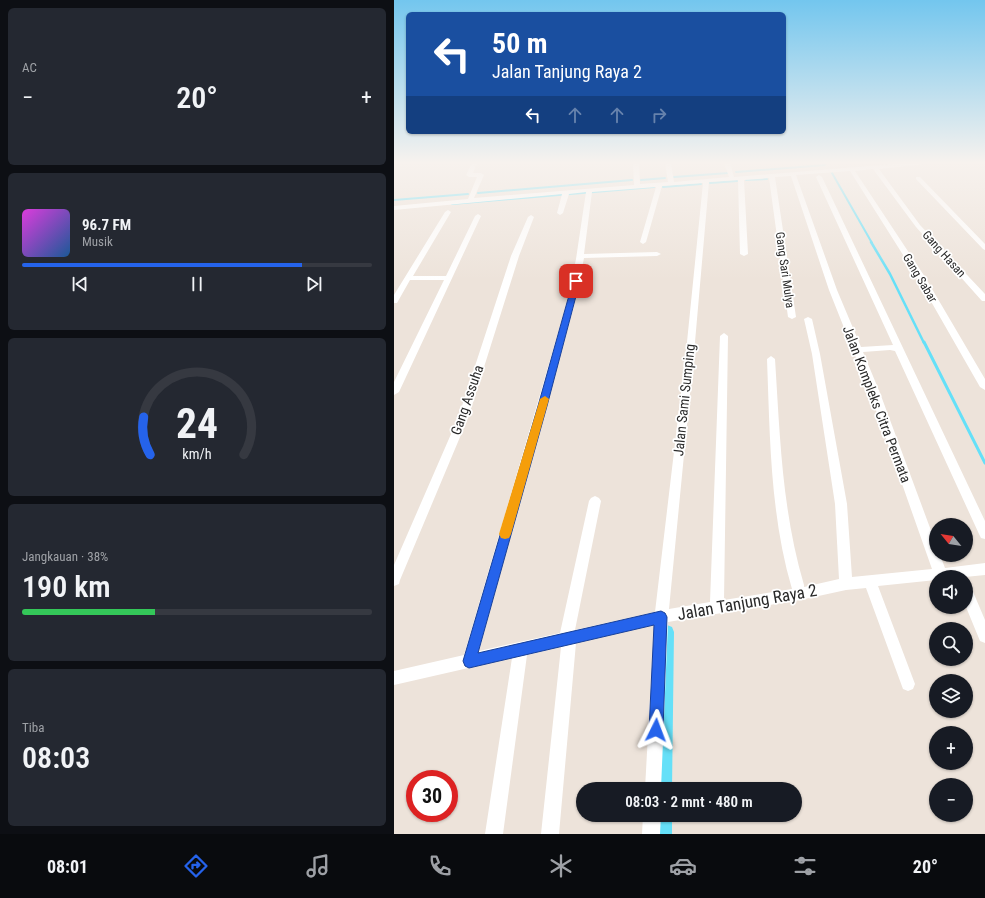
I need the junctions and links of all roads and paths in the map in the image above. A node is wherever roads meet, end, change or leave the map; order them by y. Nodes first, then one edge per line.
1 (452, 202) edge
2 (563, 202) edge
3 (588, 202) edge
4 (654, 202) edge
5 (704, 202) edge
6 (742, 202) edge
7 (776, 202) edge
8 (803, 202) edge
9 (830, 202) edge
10 (873, 202) edge
11 (899, 202) edge
12 (941, 202) edge
13 (394, 208) edge
14 (448, 212) dead end
15 (560, 213) dead end
16 (478, 216) dead end
17 (531, 217) dead end
18 (643, 242) dead end
19 (985, 248) edge
20 (657, 254) dead end
21 (744, 254) dead end
22 (580, 256) junction
23 (408, 278) junction
24 (448, 278) junction
25 (985, 299) edge
26 (394, 301) edge
27 (792, 317) dead end
28 (808, 319) dead end
29 (724, 336) dead end
30 (899, 349) junction
31 (857, 350) junction
32 (771, 359) dead end
33 (985, 387) edge
34 (394, 392) edge
35 (595, 502) dead end
36 (985, 534) edge
37 (939, 570) edge
38 (985, 570) edge
39 (973, 572) edge
40 (929, 576) edge
41 (394, 580) edge
42 (870, 582) junction
43 (846, 584) junction
44 (800, 594) junction
45 (717, 607) junction
46 (973, 608) edge
47 (661, 617) junction
48 (985, 636) edge
49 (568, 638) junction
50 (521, 649) junction
51 (469, 661) junction
52 (394, 679) edge
53 (908, 684) dead end
54 (653, 782) edge
55 (652, 822) edge
56 (494, 834) edge
57 (550, 834) edge
58 (651, 834) edge

1 - 13 street
2 - 15 street
3 - 22 street
4 - 18 street
5 - 47 street, Jalan Sami Sumping
6 - 21 street
7 - 27 street, Gang Sari Mulya
8 - 31 street, Jalan Kompleks Citra Permata
9 - 30 street
10 - 33 street, Gang Sabar
11 - 25 street, Gang Hasan
12 - 19 street
14 - 23 street
16 - 24 street
17 - 41 street, Gang Assuha
20 - 22 street
22 - 51 street
23 - 24 street
23 - 26 street
24 - 34 street
28 - 43 street
29 - 45 street
30 - 31 street
30 - 36 street
31 - 37 street, Jalan Kompleks Citra Permata
32 - 44 street
35 - 49 street
38 - 39 street, Jalan Tanjung Raya 2
40 - 42 street, Jalan Tanjung Raya 2
42 - 43 street, Jalan Tanjung Raya 2
42 - 53 street
43 - 44 street, Jalan Tanjung Raya 2
44 - 45 street, Jalan Tanjung Raya 2
45 - 47 street, Jalan Tanjung Raya 2
46 - 48 street
47 - 49 street, Jalan Tanjung Raya 2
47 - 54 street, Jalan Sami Sumping
49 - 50 street, Jalan Tanjung Raya 2
49 - 57 street
50 - 51 street, Jalan Tanjung Raya 2
50 - 56 street
51 - 52 street, Jalan Tanjung Raya 2
55 - 58 street

